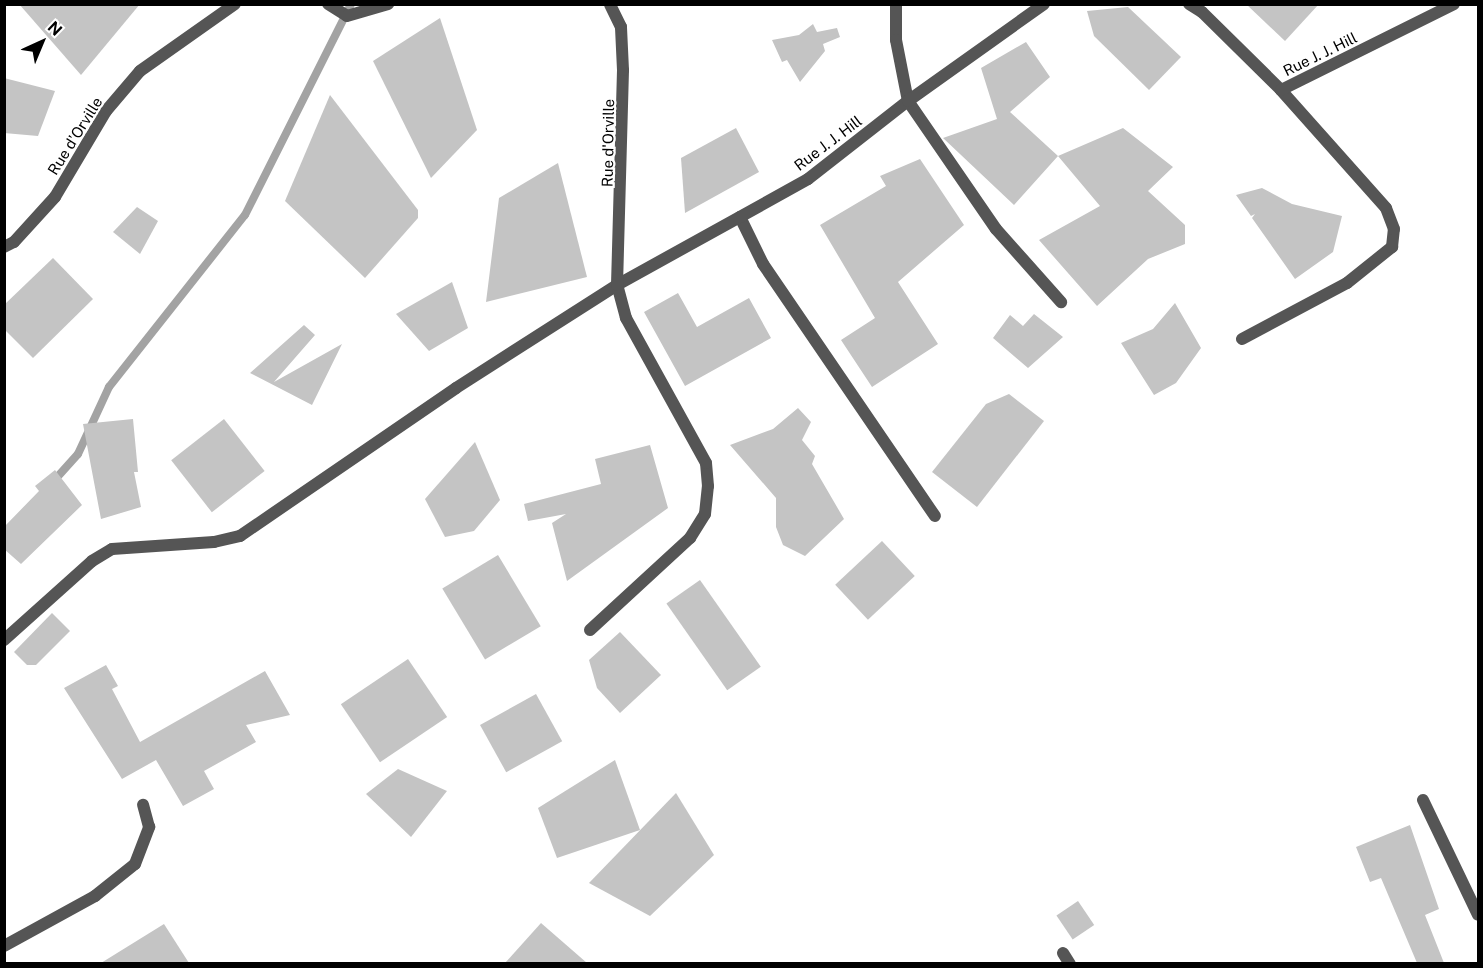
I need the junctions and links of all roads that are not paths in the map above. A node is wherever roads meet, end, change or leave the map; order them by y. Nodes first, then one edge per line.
1 (235, 4) edge
2 (388, 4) edge
3 (610, 4) edge
4 (896, 4) edge
5 (1044, 4) edge
6 (1189, 4) edge
7 (1454, 4) edge
8 (338, 10) edge
9 (1281, 90) junction
10 (908, 101) junction
11 (740, 217) junction
12 (4, 247) edge
13 (617, 285) junction
14 (1060, 302) dead end
15 (1242, 339) dead end
16 (935, 516) dead end
17 (590, 630) dead end
18 (4, 640) edge
19 (1423, 800) dead end
20 (143, 806) dead end
21 (1479, 915) edge
22 (4, 946) edge

1 - 12 street, Rue d'Orville
2 - 8 street
3 - 13 street, Rue d'Orville
4 - 10 street
5 - 10 street, Rue J. J. Hill
6 - 9 street, Rue J. J. Hill
7 - 9 street, Rue J. J. Hill
9 - 15 street
10 - 11 street, Rue J. J. Hill
10 - 14 street
11 - 13 street, Rue J. J. Hill
11 - 16 street
13 - 17 street, Rue d'Orville
13 - 18 street, Rue J. J. Hill
19 - 21 street
20 - 22 street

